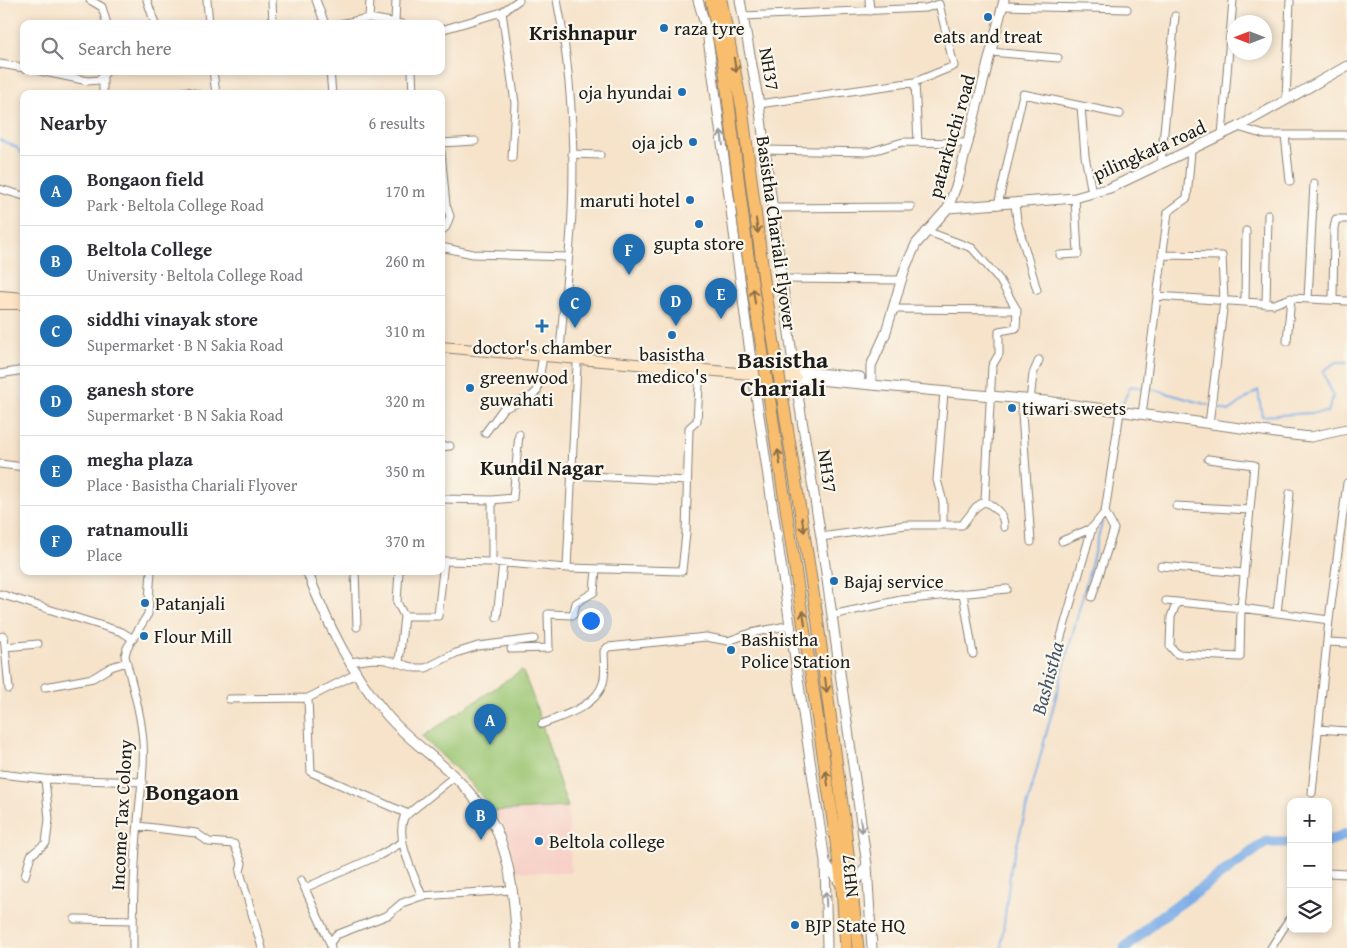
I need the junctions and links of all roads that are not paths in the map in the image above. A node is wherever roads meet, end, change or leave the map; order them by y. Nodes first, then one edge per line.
1 (90, 0) edge
2 (147, 0) edge
3 (207, 0) edge
4 (272, 0) edge
5 (316, 0) edge
6 (370, 0) edge
7 (396, 0) edge
8 (519, 0) edge
9 (557, 0) edge
10 (698, 0) edge
11 (711, 0) edge
12 (721, 0) edge
13 (740, 0) edge
14 (869, 0) edge
15 (1233, 0) edge
16 (1290, 0) edge
17 (1004, 3) edge
18 (101, 4) edge
19 (1127, 9) dead end
20 (870, 11) junction
21 (502, 12) junction
22 (744, 16) junction
23 (1175, 16) dead end
24 (369, 18) junction
25 (106, 20) edge
26 (154, 20) edge
27 (209, 20) edge
28 (273, 20) edge
29 (324, 20) edge
30 (359, 20) edge
31 (381, 20) edge
32 (398, 20) edge
33 (445, 29) edge
34 (991, 52) junction
35 (1058, 58) dead end
36 (0, 64) edge
37 (1347, 66) edge
38 (20, 67) edge
39 (59, 75) edge
40 (104, 75) edge
41 (105, 75) edge
42 (214, 75) edge
43 (330, 75) edge
44 (412, 75) edge
45 (915, 82) junction
46 (103, 90) edge
47 (215, 90) edge
48 (332, 90) edge
49 (413, 90) edge
50 (1286, 100) junction
51 (759, 104) junction
52 (1081, 106) junction
53 (1120, 114) dead end
54 (1238, 127) junction
55 (1222, 135) junction
56 (1285, 135) junction
57 (1347, 135) edge
58 (475, 141) dead end
59 (918, 142) junction
60 (445, 143) edge
61 (969, 144) junction
62 (765, 150) junction
63 (1191, 151) junction
64 (572, 154) junction
65 (600, 155) dead end
66 (512, 158) dead end
67 (1161, 164) junction
68 (1290, 181) dead end
69 (1314, 183) dead end
70 (0, 189) edge
71 (1092, 193) junction
72 (445, 194) edge
73 (20, 195) edge
74 (1074, 198) junction
75 (1015, 204) junction
76 (998, 205) junction
77 (911, 207) dead end
78 (772, 208) junction
79 (948, 208) junction
80 (1268, 215) dead end
81 (1347, 219) edge
82 (445, 228) edge
83 (926, 231) junction
84 (1246, 231) dead end
85 (445, 248) edge
86 (1060, 255) dead end
87 (1162, 255) junction
88 (568, 257) junction
89 (782, 279) junction
90 (902, 280) junction
91 (1037, 290) dead end
92 (0, 296) edge
93 (1157, 296) junction
94 (20, 298) edge
95 (1291, 298) junction
96 (1308, 299) junction
97 (1333, 300) junction
98 (1224, 301) junction
99 (1347, 301) edge
100 (1245, 302) junction
101 (0, 304) edge
102 (20, 304) edge
103 (1266, 304) junction
104 (892, 309) junction
105 (1017, 310) junction
106 (445, 341) edge
107 (1287, 341) dead end
108 (445, 346) edge
109 (560, 352) junction
110 (543, 356) junction
111 (1039, 360) dead end
112 (577, 365) dead end
113 (700, 369) junction
114 (20, 371) edge
115 (753, 372) junction
116 (0, 374) edge
117 (795, 375) junction
118 (871, 381) junction
119 (944, 392) junction
120 (991, 394) junction
121 (1027, 399) junction
122 (1120, 412) junction
123 (1142, 415) junction
124 (1209, 424) junction
125 (1347, 429) edge
126 (485, 433) dead end
127 (519, 434) dead end
128 (450, 446) dead end
129 (445, 447) edge
130 (1208, 458) dead end
131 (0, 464) edge
132 (20, 466) edge
133 (570, 475) junction
134 (687, 481) junction
135 (1347, 483) edge
136 (1290, 493) dead end
137 (445, 499) edge
138 (492, 500) junction
139 (985, 501) junction
140 (1176, 506) dead end
141 (1250, 510) junction
142 (1105, 512) junction
143 (943, 526) junction
144 (1004, 528) dead end
145 (1092, 528) junction
146 (821, 537) junction
147 (1062, 541) dead end
148 (1031, 542) dead end
149 (445, 561) edge
150 (492, 562) junction
151 (502, 563) junction
152 (1161, 566) dead end
153 (567, 568) junction
154 (596, 569) junction
155 (1244, 573) junction
156 (151, 575) edge
157 (309, 575) edge
158 (354, 575) edge
159 (399, 575) edge
160 (442, 575) edge
161 (1007, 589) dead end
162 (963, 593) junction
163 (0, 594) edge
164 (1092, 597) dead end
165 (1166, 600) dead end
166 (1177, 602) junction
167 (1241, 608) junction
168 (1277, 613) junction
169 (832, 615) junction
170 (404, 616) junction
171 (497, 617) dead end
172 (1329, 620) junction
173 (791, 625) junction
174 (357, 627) dead end
175 (0, 637) edge
176 (133, 639) junction
177 (534, 639) dead end
178 (1327, 642) junction
179 (1347, 643) edge
180 (38, 644) dead end
181 (6, 647) junction
182 (511, 649) dead end
183 (973, 654) dead end
184 (127, 662) junction
185 (349, 662) junction
186 (399, 663) junction
187 (1051, 672) dead end
188 (356, 674) junction
189 (46, 687) dead end
190 (10, 689) dead end
191 (308, 698) junction
192 (230, 700) dead end
193 (542, 724) dead end
194 (1318, 729) junction
195 (1347, 731) edge
196 (0, 774) edge
197 (455, 776) junction
198 (45, 779) junction
199 (143, 782) junction
200 (1312, 793) dead end
201 (408, 814) junction
202 (138, 826) junction
203 (839, 826) junction
204 (403, 842) junction
205 (825, 861) junction
206 (867, 865) junction
207 (1332, 873) edge
208 (1347, 874) edge
209 (25, 876) dead end
210 (301, 880) dead end
211 (847, 887) junction
212 (305, 888) junction
213 (511, 890) junction
214 (422, 896) junction
215 (75, 919) dead end
216 (133, 920) junction
217 (1287, 922) edge
218 (331, 946) edge
219 (133, 948) edge
220 (262, 948) edge
221 (517, 948) edge
222 (827, 948) edge
223 (846, 948) edge
224 (858, 948) edge
225 (872, 948) edge
226 (1271, 948) edge

1 - 18 street
2 - 26 street
3 - 27 street
4 - 28 street
5 - 29 street
6 - 24 street
7 - 32 street
8 - 21 street
9 - 64 street
115 -> 10 street
203 -> 11 highway, Basistha Chariali Flyover, bridge
12 -> 203 highway, Basistha Chariali Flyover, bridge
13 - 22 street, NH37
14 - 20 street
15 - 55 street
16 - 50 street
17 - 19 street
17 - 34 street, patarkuchi road
18 - 25 street
20 - 22 street
20 - 45 street
21 - 33 street
21 - 66 street
22 - 51 street, NH37
23 - 67 street
24 - 30 street
24 - 31 street
34 - 35 street
34 - 61 street, patarkuchi road
36 - 38 street
37 - 50 street, pilingkata road
39 - 40 street
41 - 46 street
42 - 47 street
43 - 48 street
44 - 49 street
45 - 51 street
45 - 59 street
50 - 54 street, pilingkata road
51 - 62 street, NH37
52 - 53 street
52 - 71 street
52 - 76 street
54 - 55 street, pilingkata road
54 - 56 street
55 - 63 street, pilingkata road
56 - 57 street
56 - 68 street
58 - 60 street
59 - 61 street
59 - 62 street
61 - 79 street, patarkuchi road
62 - 78 street, NH37
63 - 67 street, pilingkata road
63 - 87 street
64 - 65 street
64 - 88 street
67 - 71 street, pilingkata road
69 - 96 street
70 - 73 street
71 - 74 street, pilingkata road
72 - 82 street
74 - 75 street, pilingkata road
74 - 86 street
75 - 76 street, pilingkata road
75 - 91 street
76 - 79 street, pilingkata road
77 - 78 street
78 - 89 street, NH37
79 - 83 street, patarkuchi road
80 - 103 street
81 - 97 street
83 - 90 street, patarkuchi road
83 - 105 street
84 - 100 street
85 - 88 street
87 - 93 street
87 - 98 street
88 - 109 street
89 - 90 street
89 - 117 street, NH37
90 - 104 street, patarkuchi road
92 - 94 main road
93 - 98 street
93 - 123 street
95 - 96 street
95 - 103 street
95 - 107 street
96 - 97 street
97 - 99 street
98 - 100 street
98 - 124 street
100 - 103 street
101 - 102 main road
104 - 105 street
104 - 118 street, patarkuchi road
105 - 120 street
106 - 109 main road
108 - 110 main road
109 - 115 main road
110 - 113 main road
110 - 126 street
111 - 121 street
112 - 133 street
113 - 115 main road
113 - 134 street
114 - 116 street
115 - 117 main road
115 - 173 street
117 - 118 street
117 - 146 street, NH37
118 - 119 street
118 - 120 street
119 - 120 street
119 - 143 street
120 - 121 street
120 - 139 street
121 - 122 street
121 - 148 street
122 - 123 street
122 - 142 street
123 - 124 street
124 - 125 street
127 - 138 street
128 - 129 street
130 - 141 street
131 - 132 street
133 - 134 street
133 - 153 street
134 - 154 street
135 - 172 street
136 - 168 street
137 - 138 street
138 - 150 street
139 - 143 street
139 - 144 street
140 - 141 street
141 - 155 street
142 - 145 street
142 - 164 street
143 - 146 street
145 - 147 street
145 - 187 street
146 - 169 street, NH37
149 - 150 street
150 - 151 street
151 - 153 street
151 - 171 street
152 - 155 street
153 - 154 street
154 - 182 street
155 - 167 street
156 - 176 street, Income Tax Colony
157 - 185 street
158 - 174 street
159 - 170 street
160 - 170 street
161 - 162 street
162 - 169 street
162 - 183 street
163 - 176 street
165 - 166 street
166 - 167 street
166 - 167 street
167 - 168 street
168 - 172 street
169 -> 206 street, NH37
170 - 186 street
172 - 178 street
173 - 193 street
173 - 205 street
175 - 181 street
176 - 184 street, Income Tax Colony
177 - 186 street
178 - 179 street
178 - 194 street
180 - 181 street
181 - 190 street
184 - 189 street
184 - 199 street, Income Tax Colony
185 - 186 street
185 - 188 street
188 - 191 street
188 - 197 street
191 - 192 street
191 - 201 street
194 - 195 street
194 - 200 street
196 - 198 street
197 - 201 street
197 - 213 street
198 - 199 street
198 - 209 street
199 - 202 street, Income Tax Colony
201 - 204 street
202 - 216 street, Income Tax Colony
202 - 220 street
203 - 211 highway, Basistha Chariali Flyover
204 - 212 street
204 - 214 street
205 - 211 street
222 -> 205 street
206 - 211 street
206 - 225 street, NH37
207 - 208 street
210 - 212 street
211 - 223 highway, NH37
211 - 224 highway, NH37
212 - 218 street
213 - 214 street
213 - 221 street
214 - 218 street
215 - 216 street
216 - 219 street, Income Tax Colony
217 - 226 street

